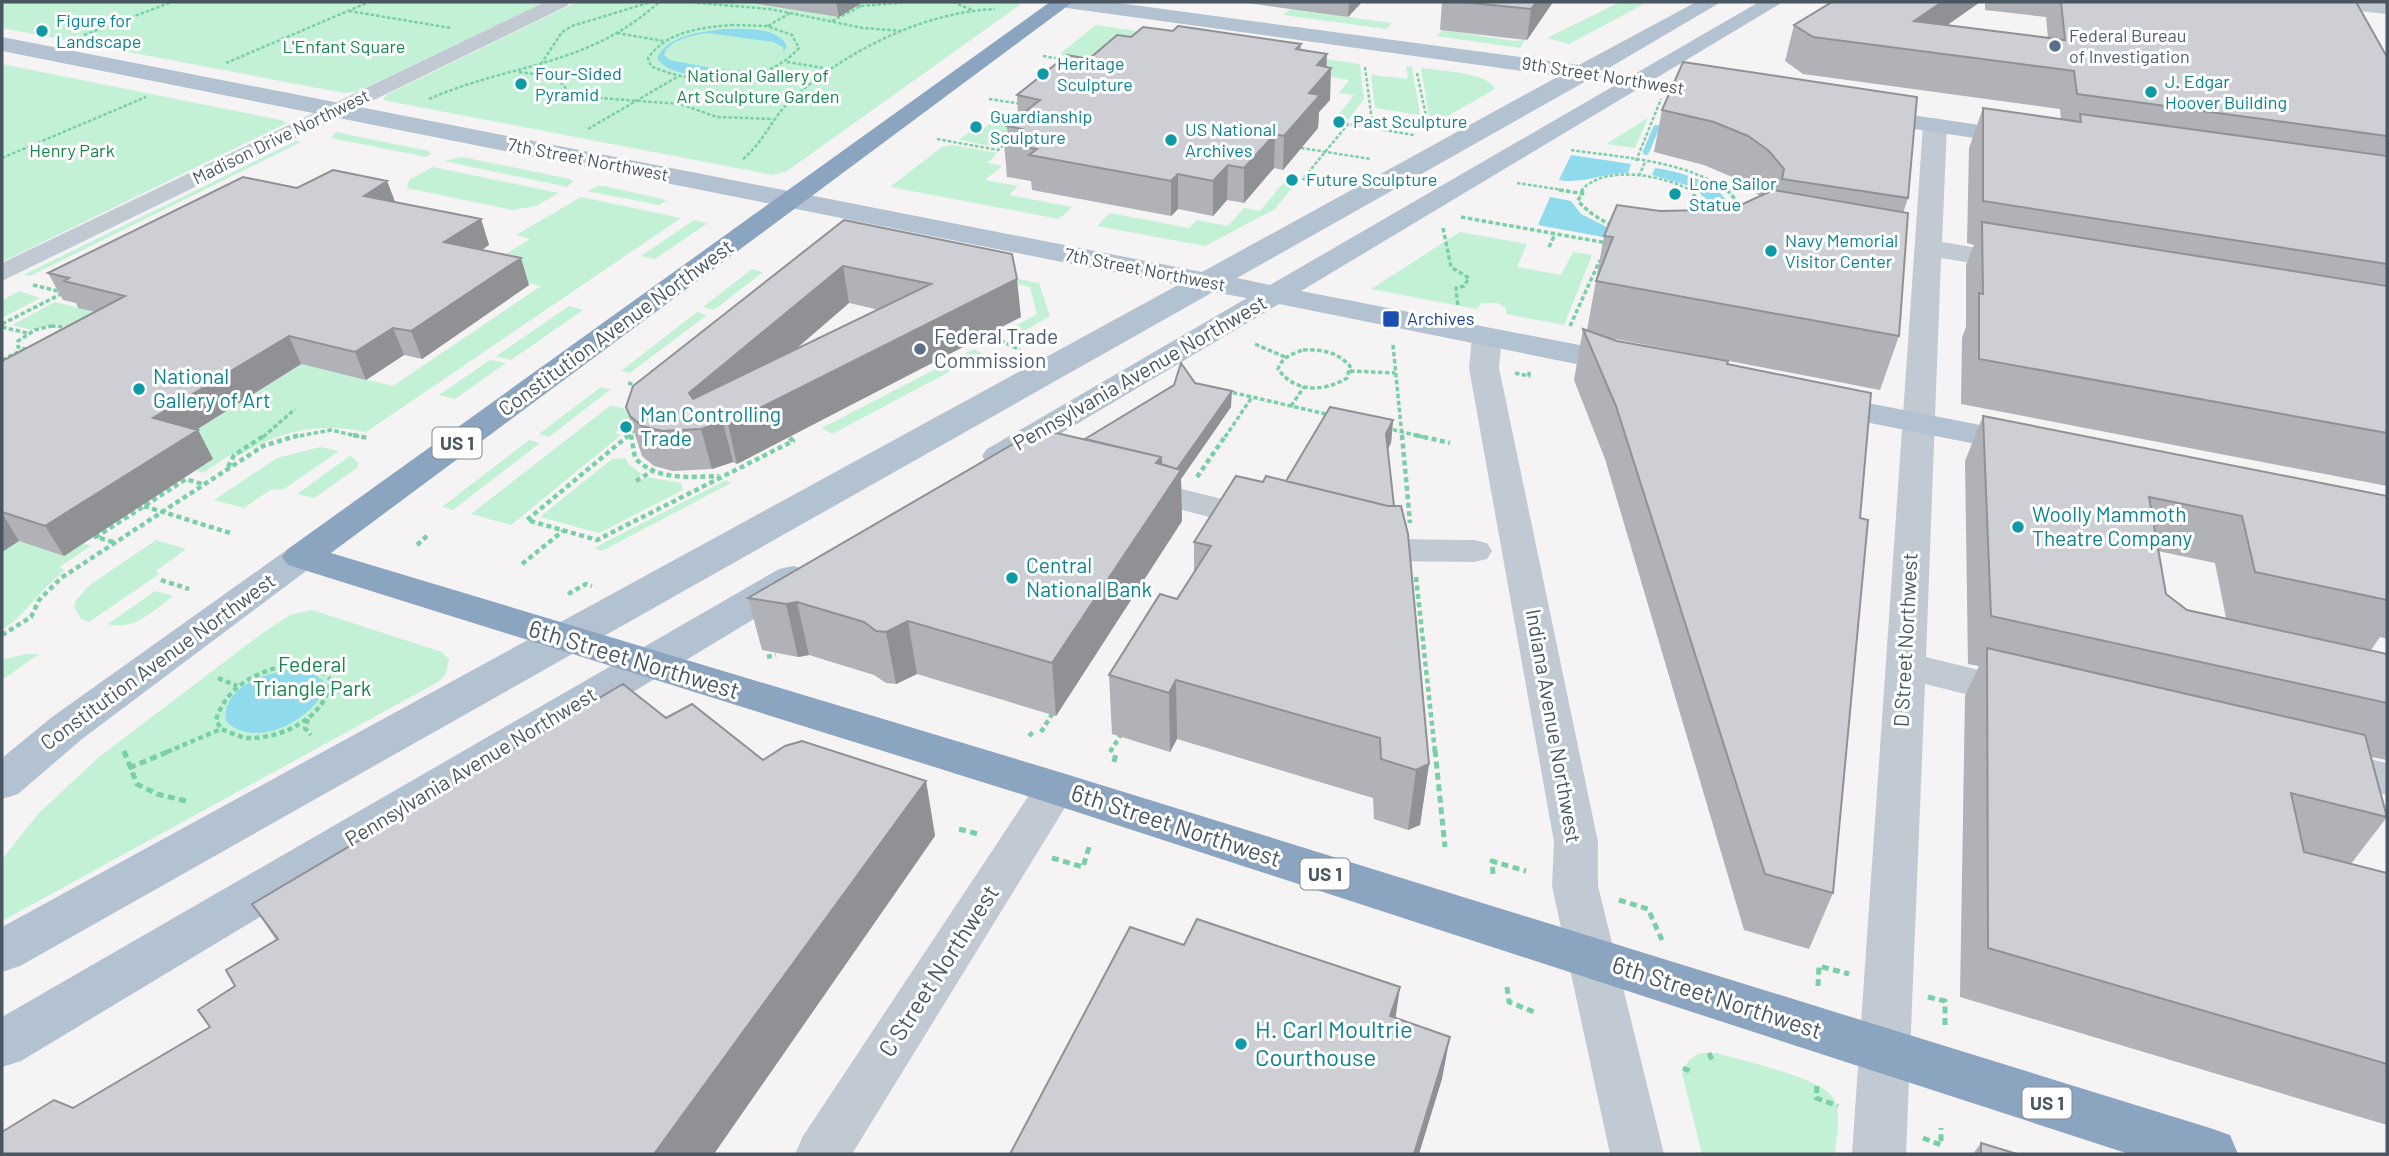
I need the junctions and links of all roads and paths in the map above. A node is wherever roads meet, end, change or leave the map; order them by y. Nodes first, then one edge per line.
1 (172, 2) edge
2 (369, 2) edge
3 (560, 2) edge
4 (650, 2) edge
5 (659, 2) edge
6 (686, 2) edge
7 (747, 2) edge
8 (842, 2) edge
9 (912, 2) edge
10 (953, 2) edge
11 (1065, 2) edge
12 (1710, 2) edge
13 (1773, 2) edge
14 (2331, 2) edge
15 (861, 6) junction
16 (741, 7) junction
17 (995, 9) dead end
18 (796, 10) dead end
19 (973, 10) junction
20 (2381, 10) edge
21 (348, 11) junction
22 (790, 13) junction
23 (831, 21) junction
24 (767, 26) junction
25 (456, 29) dead end
26 (907, 30) junction
27 (617, 33) junction
28 (80, 36) dead end
29 (664, 41) junction
30 (2, 44) edge
31 (1043, 56) dead end
32 (1410, 57) junction
33 (786, 61) junction
34 (1077, 62) edge
35 (1364, 62) dead end
36 (225, 63) dead end
37 (541, 64) junction
38 (831, 69) junction
39 (519, 72) junction
40 (1583, 73) junction
41 (677, 77) junction
42 (1636, 82) junction
43 (1666, 93) joint
44 (152, 94) dead end
45 (429, 99) dead end
46 (989, 99) dead end
47 (637, 101) junction
48 (1032, 106) edge
49 (1523, 106) junction
50 (336, 110) junction
51 (1839, 112) edge
52 (773, 119) junction
53 (1935, 125) junction
54 (1373, 128) junction
55 (588, 129) dead end
56 (1429, 131) dead end
57 (1015, 136) edge
58 (1418, 136) dead end
59 (937, 139) dead end
60 (2054, 142) edge
61 (1301, 148) edge
62 (1570, 150) dead end
63 (1326, 152) junction
64 (2, 158) edge
65 (743, 159) dead end
66 (1375, 159) dead end
67 (1636, 161) junction
68 (1645, 162) junction
69 (1639, 176) junction
70 (1517, 183) dead end
71 (1329, 184) dead end
72 (1579, 193) junction
73 (1585, 194) dead end
74 (791, 200) junction
75 (1743, 210) junction
76 (1699, 212) edge
77 (1754, 212) edge
78 (1706, 214) junction
79 (1713, 215) edge
80 (1744, 216) edge
81 (1461, 217) dead end
82 (1620, 227) junction
83 (1443, 228) dead end
84 (1555, 234) junction
85 (1616, 236) edge
86 (1549, 247) dead end
87 (1928, 248) junction
88 (1604, 250) dead end
89 (1601, 257) dead end
90 (2052, 268) edge
91 (13, 278) edge
92 (1208, 282) junction
93 (1274, 295) junction
94 (1456, 311) dead end
95 (2, 326) edge
96 (1567, 333) dead end
97 (27, 334) junction
98 (988, 334) edge
99 (1487, 337) junction
100 (1255, 344) dead end
101 (1393, 345) dead end
102 (22, 349) junction
103 (1020, 350) dead end
104 (1285, 357) junction
105 (2, 360) edge
106 (1656, 370) edge
107 (1350, 371) junction
108 (1395, 373) junction
109 (628, 383) dead end
110 (646, 387) edge
111 (1304, 387) junction
112 (1216, 388) edge
113 (1786, 396) edge
114 (1252, 397) junction
115 (1291, 406) junction
116 (295, 409) dead end
117 (1917, 422) junction
118 (640, 426) edge
119 (1378, 426) edge
120 (1325, 428) edge
121 (1401, 432) junction
122 (631, 434) junction
123 (368, 438) dead end
124 (789, 438) dead end
125 (1450, 443) dead end
126 (2056, 450) edge
127 (228, 468) junction
128 (652, 471) junction
129 (971, 473) edge
130 (723, 476) junction
131 (1104, 480) edge
132 (636, 481) dead end
133 (203, 484) junction
134 (1181, 499) junction
135 (142, 506) junction
136 (161, 512) junction
137 (1294, 528) edge
138 (563, 530) junction
139 (230, 533) dead end
140 (428, 534) dead end
141 (1332, 537) edge
142 (114, 543) junction
143 (417, 545) dead end
144 (1413, 550) junction
145 (1474, 551) dead end
146 (301, 557) junction
147 (819, 563) edge
148 (522, 564) dead end
149 (161, 580) dead end
150 (586, 584) dead end
151 (189, 589) dead end
152 (568, 594) dead end
153 (2, 635) edge
154 (566, 638) junction
155 (776, 655) edge
156 (766, 657) dead end
157 (647, 663) junction
158 (1905, 666) junction
159 (218, 678) dead end
160 (237, 685) junction
161 (2056, 702) edge
162 (1055, 709) edge
163 (308, 719) junction
164 (1125, 728) edge
165 (221, 729) junction
166 (1035, 733) dead end
167 (311, 735) dead end
168 (124, 751) dead end
169 (2294, 757) edge
170 (1114, 762) dead end
171 (129, 768) junction
172 (2387, 779) edge
173 (2, 782) edge
174 (1056, 788) junction
175 (186, 801) dead end
176 (959, 828) dead end
177 (978, 834) dead end
178 (1089, 847) dead end
179 (1445, 847) dead end
180 (1044, 855) dead end
181 (1526, 871) dead end
182 (1493, 874) dead end
183 (1612, 898) dead end
184 (1662, 940) dead end
185 (2, 951) edge
186 (1594, 959) junction
187 (1849, 974) dead end
188 (1818, 986) dead end
189 (1507, 988) dead end
190 (1928, 996) dead end
191 (1535, 1012) dead end
192 (1945, 1025) dead end
193 (2, 1044) edge
194 (1884, 1051) junction
195 (1709, 1053) dead end
196 (1713, 1062) dead end
197 (1683, 1068) dead end
198 (1692, 1072) dead end
199 (1816, 1086) dead end
200 (1838, 1106) dead end
201 (1941, 1128) dead end
202 (1901, 1146) edge
203 (822, 1154) edge
204 (1637, 1154) edge
205 (2210, 1154) edge

1 - 28 path
2 - 21 path
3 - 50 street, Madison Drive Northwest
4 - 37 path
5 - 27 path
6 - 16 path
7 - 16 path
8 - 15 path
9 - 15 path
10 - 19 path
11 - 32 main road, 9th Street Northwest
11 - 74 highway, Constitution Avenue Northwest / US 1
12 - 40 main road
13 - 42 main road, Pennsylvania Avenue Northwest
14 - 20 street
15 - 23 path
16 - 22 path
17 - 19 path
18 - 22 path
19 - 26 path
21 - 25 path
21 - 36 path
22 - 23 path
22 - 24 path
23 - 26 path
24 - 29 path
24 - 33 path
26 - 38 path
27 - 29 path
27 - 37 path
29 - 41 path
30 - 50 main road, 7th Street Northwest
31 - 34 path
32 - 40 main road, 9th Street Northwest
32 - 49 main road
32 - 56 path
33 - 38 path
33 - 41 path
35 - 54 path
37 - 39 path
38 - 52 path
39 - 45 path
39 - 47 path
40 - 42 main road, 9th Street Northwest
40 - 49 main road
41 - 47 path
42 - 43 main road, 9th Street Northwest
42 - 93 main road, Pennsylvania Avenue Northwest
43 - 67 path
44 - 64 path
46 - 48 path
47 - 52 path
47 - 55 path
49 - 92 main road
50 - 74 main road, 7th Street Northwest
50 - 91 street, Madison Drive Northwest
51 - 53 main road
52 - 65 path
53 - 60 main road
53 - 87 street, D Street Northwest
54 - 58 path
54 - 63 path
57 - 59 path
61 - 63 path
62 - 67 path
63 - 66 path
63 - 71 path
67 - 68 path
68 - 69 path
68 - 75 path
69 - 72 path
69 - 78 path
70 - 72 path
72 - 73 path
72 - 82 path
74 - 92 main road, 7th Street Northwest
74 - 146 highway, Constitution Avenue Northwest / US 1
75 - 77 path
75 - 80 path
76 - 78 path
78 - 79 path
78 - 82 path
81 - 84 path
82 - 85 path
83 - 94 path
84 - 86 path
84 - 88 path
87 - 90 street
87 - 117 street, D Street Northwest
89 - 96 path
91 - 95 path
92 - 93 main road, 7th Street Northwest
92 - 154 main road
93 - 99 main road, 7th Street Northwest
93 - 129 main road, Pennsylvania Avenue Northwest
95 - 97 path
97 - 102 path
97 - 102 path
98 - 103 path
99 - 106 main road, 7th Street Northwest
99 - 186 street, Indiana Avenue Northwest
100 - 104 path
101 - 108 path
102 - 105 path
104 - 107 path
104 - 111 path
107 - 108 path
107 - 111 path
108 - 121 path
109 - 110 path
111 - 115 path
112 - 114 path
113 - 117 main road
114 - 115 path
114 - 134 path
115 - 120 path
116 - 127 path
117 - 126 main road
117 - 158 street, D Street Northwest
118 - 122 path
119 - 121 path
121 - 125 path
121 - 144 path
122 - 128 path
122 - 138 path
123 - 127 path
124 - 130 path
127 - 133 path
128 - 130 path
128 - 132 path
130 - 138 path
131 - 134 street
133 - 135 path
133 - 136 path
134 - 137 street
135 - 136 path
135 - 142 path
136 - 139 path
136 - 142 path
138 - 148 path
140 - 143 path
141 - 144 street
142 - 153 path
144 - 145 street
144 - 179 path
146 - 154 highway, 6th Street Northwest / US 1
146 - 173 main road, Constitution Avenue Northwest
147 - 157 main road, Pennsylvania Avenue Northwest
149 - 151 path
150 - 152 path
154 - 157 highway, 6th Street Northwest / US 1
154 - 185 main road
155 - 156 path
157 - 174 highway, 6th Street Northwest / US 1
157 - 193 main road, Pennsylvania Avenue Northwest
158 - 161 street
158 - 194 street, D Street Northwest
159 - 160 path
160 - 163 path
160 - 165 path
162 - 166 path
163 - 165 path
163 - 167 path
164 - 170 path
165 - 171 path
168 - 171 path
169 - 172 street
171 - 175 path
174 - 186 highway, 6th Street Northwest / US 1
174 - 203 street, C Street Northwest
176 - 177 path
178 - 180 path
181 - 182 path
183 - 184 path
186 - 194 highway, 6th Street Northwest / US 1
186 - 204 street, Indiana Avenue Northwest
187 - 188 path
189 - 191 path
190 - 192 path
194 - 202 street, D Street Northwest
194 - 205 highway, 6th Street Northwest / US 1
195 - 196 path
197 - 198 path
199 - 200 path
201 - 202 path

